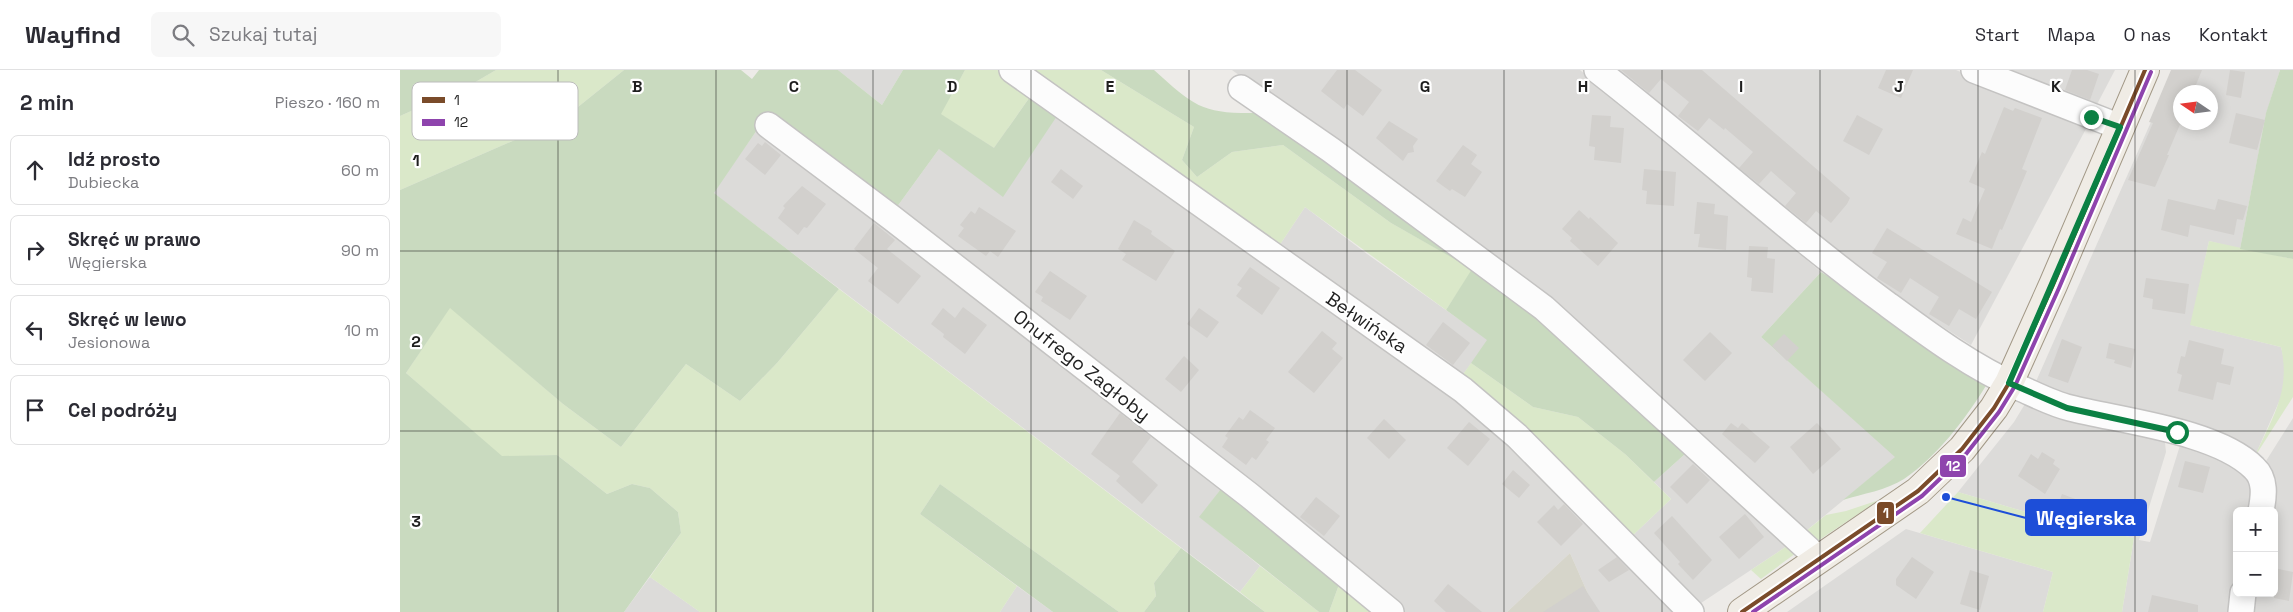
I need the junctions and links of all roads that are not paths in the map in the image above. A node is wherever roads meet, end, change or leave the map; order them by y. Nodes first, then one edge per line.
1 (1012, 70) edge
2 (1596, 70) edge
3 (1974, 70) edge
4 (2145, 70) edge
5 (1241, 88) dead end
6 (768, 126) dead end
7 (2120, 127) junction
8 (2009, 383) junction
9 (2262, 507) edge
10 (1820, 559) junction
11 (2243, 597) edge
12 (1391, 612) edge
13 (1691, 612) edge
14 (1742, 612) edge
15 (2241, 612) edge

1 - 13 street, Bełwińska
2 - 8 street
3 - 7 street
4 - 7 main road
5 - 10 street
6 - 12 street, Onufrego Zagłoby
7 - 8 main road
8 - 9 street
8 - 10 main road
10 - 14 main road
11 - 15 street

